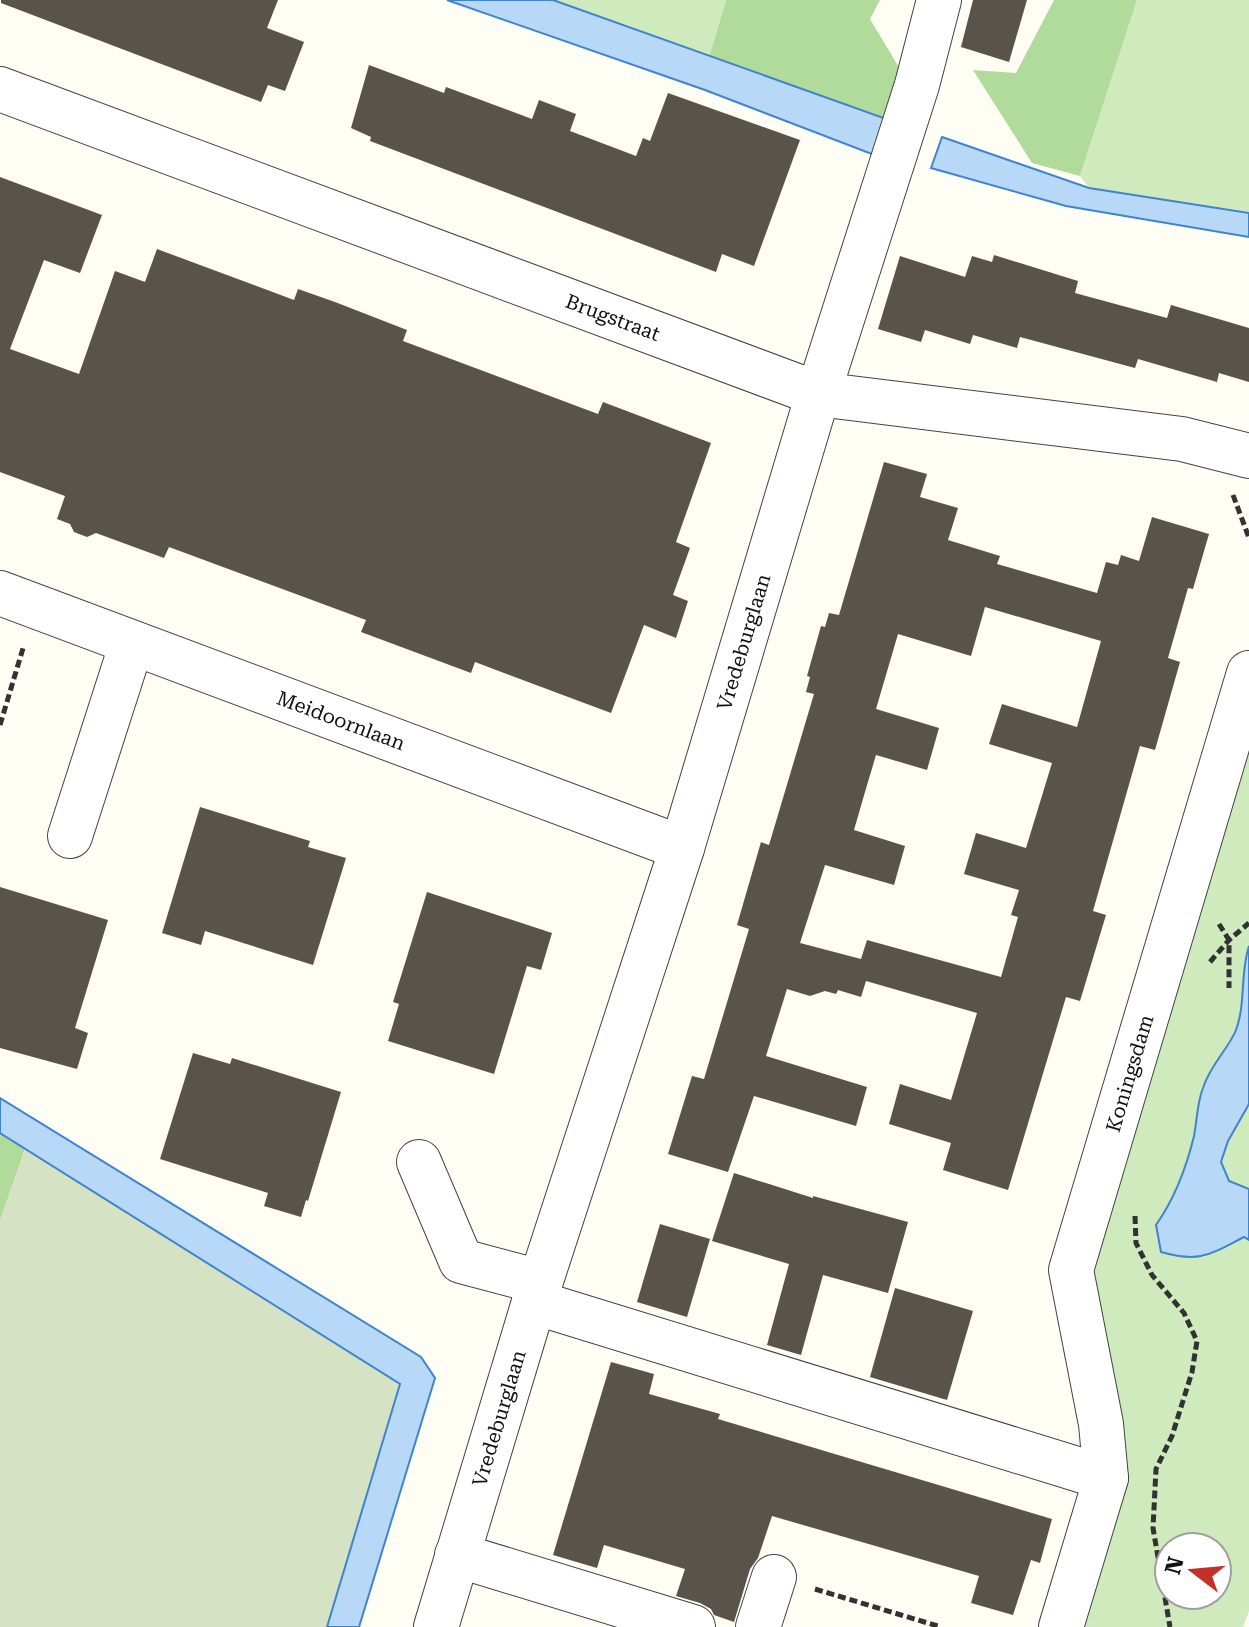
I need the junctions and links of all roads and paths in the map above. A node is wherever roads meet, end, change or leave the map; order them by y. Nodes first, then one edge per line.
1 (939, 0) edge
2 (0, 89) edge
3 (818, 394) junction
4 (1249, 456) edge
5 (18, 600) edge
6 (132, 643) junction
7 (1249, 673) edge
8 (0, 725) edge
9 (70, 836) dead end
10 (682, 848) junction
11 (1249, 923) edge
12 (1206, 974) dead end
13 (419, 1162) dead end
14 (1135, 1212) dead end
15 (537, 1292) junction
16 (1106, 1478) junction
17 (457, 1555) junction
18 (774, 1577) joint
19 (436, 1627) edge
20 (693, 1627) edge
21 (758, 1627) edge
22 (941, 1627) edge
23 (1061, 1627) edge
24 (1170, 1627) edge

1 - 3 street, Vredeburglaan
2 - 3 street, Brugstraat
3 - 4 street, Brugstraat
3 - 10 street, Vredeburglaan
5 - 6 street, Meidoornlaan
5 - 8 path
6 - 9 street
6 - 10 street, Meidoornlaan
7 - 16 street, Koningsdam
10 - 15 street, Vredeburglaan
11 - 12 path
13 - 15 street
14 - 24 path
15 - 16 street
15 - 17 street, Vredeburglaan
16 - 23 street, Koningsdam
17 - 19 street, Vredeburglaan
17 - 20 street
18 - 21 street
18 - 22 path

